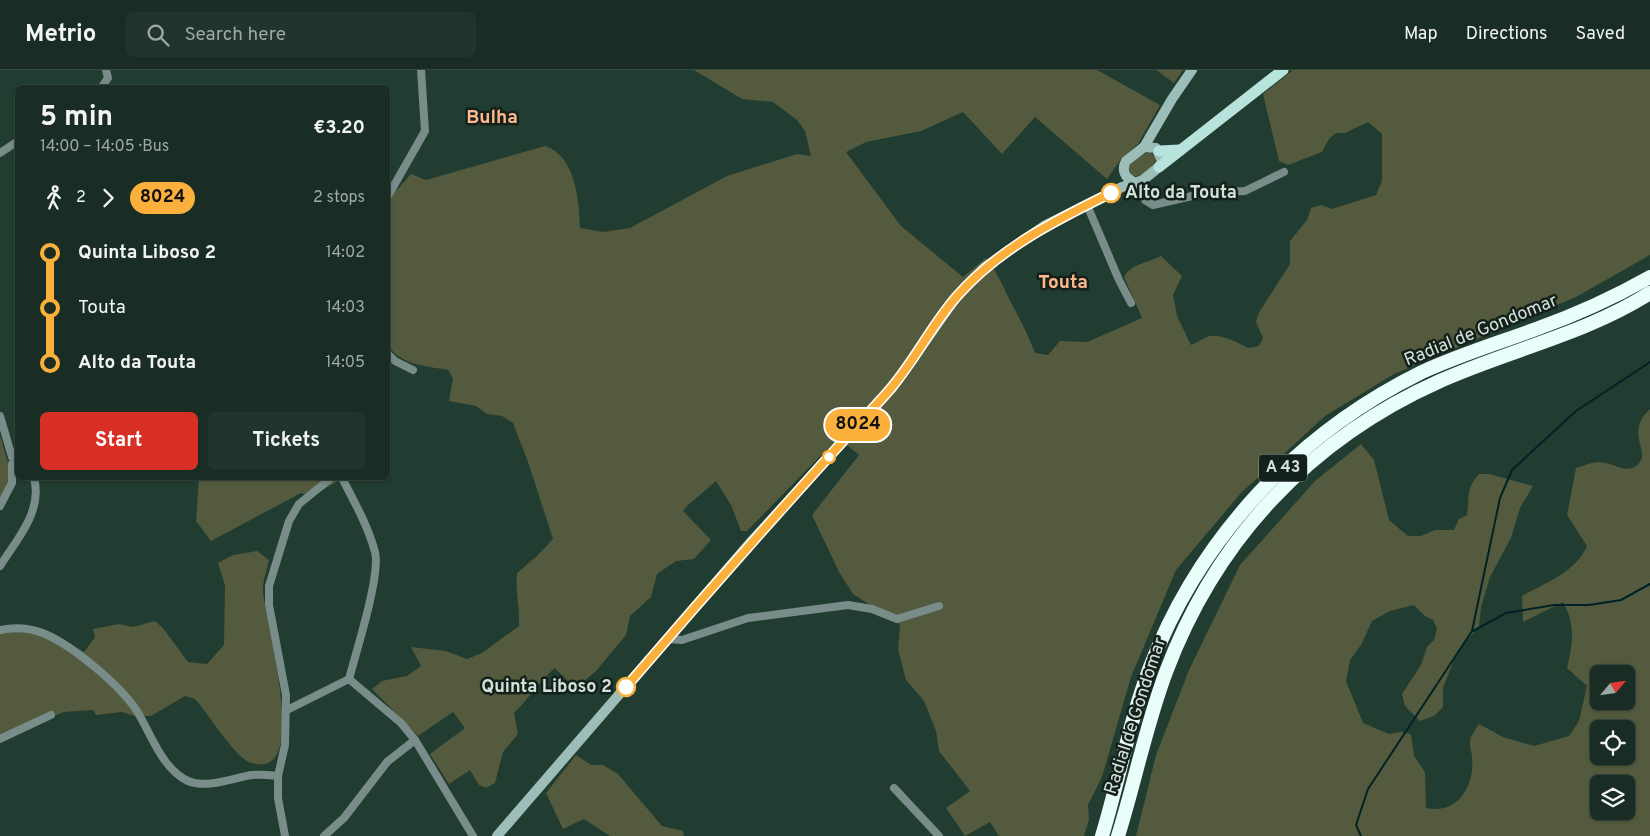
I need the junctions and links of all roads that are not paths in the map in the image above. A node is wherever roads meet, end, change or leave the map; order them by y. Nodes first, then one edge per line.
1 (106, 70) edge
2 (421, 70) edge
3 (1192, 70) edge
4 (1283, 70) edge
5 (102, 85) edge
6 (1162, 116) junction
7 (15, 143) edge
8 (1144, 147) junction
9 (1157, 149) junction
10 (1180, 150) junction
11 (0, 153) edge
12 (1160, 167) junction
13 (1124, 172) junction
14 (1284, 172) dead end
15 (1135, 182) junction
16 (390, 192) edge
17 (1087, 205) junction
18 (1650, 277) edge
19 (1650, 293) edge
20 (1132, 303) dead end
21 (390, 356) edge
22 (413, 370) dead end
23 (0, 416) edge
24 (15, 458) edge
25 (15, 480) edge
26 (31, 480) edge
27 (34, 480) edge
28 (329, 480) edge
29 (343, 480) edge
30 (36, 488) junction
31 (0, 506) edge
32 (0, 549) edge
33 (7, 554) junction
34 (0, 566) edge
35 (939, 606) dead end
36 (0, 630) edge
37 (668, 638) junction
38 (349, 679) junction
39 (287, 710) junction
40 (51, 715) dead end
41 (0, 739) edge
42 (415, 740) junction
43 (278, 776) junction
44 (894, 788) dead end
45 (285, 836) edge
46 (324, 836) edge
47 (473, 836) edge
48 (497, 836) edge
49 (939, 836) edge
50 (1102, 836) edge
51 (1118, 836) edge

1 - 5 street
2 - 16 street
3 - 6 main road
4 - 10 main road
6 - 8 main road
6 - 9 main road
7 - 11 street
8 - 9 main road
8 - 13 main road
9 - 10 main road
9 - 12 main road
10 - 12 main road
12 - 15 main road
13 - 15 main road
13 - 17 main road
14 - 15 street
15 - 17 main road
17 - 20 street
17 - 37 main road
18 - 50 highway, Radial de Gondomar / A 43
19 - 51 highway, Radial de Gondomar / A 43
21 - 22 street
23 - 24 street
24 - 25 street
25 - 31 street
26 - 30 street
27 - 30 street
28 - 39 street
29 - 38 street
30 - 33 street
32 - 33 street
33 - 34 street
35 - 37 street
36 - 43 street
37 - 48 main road
38 - 39 street
38 - 42 street
39 - 43 street
40 - 41 street
42 - 46 street
42 - 47 street
43 - 45 street
44 - 49 street

